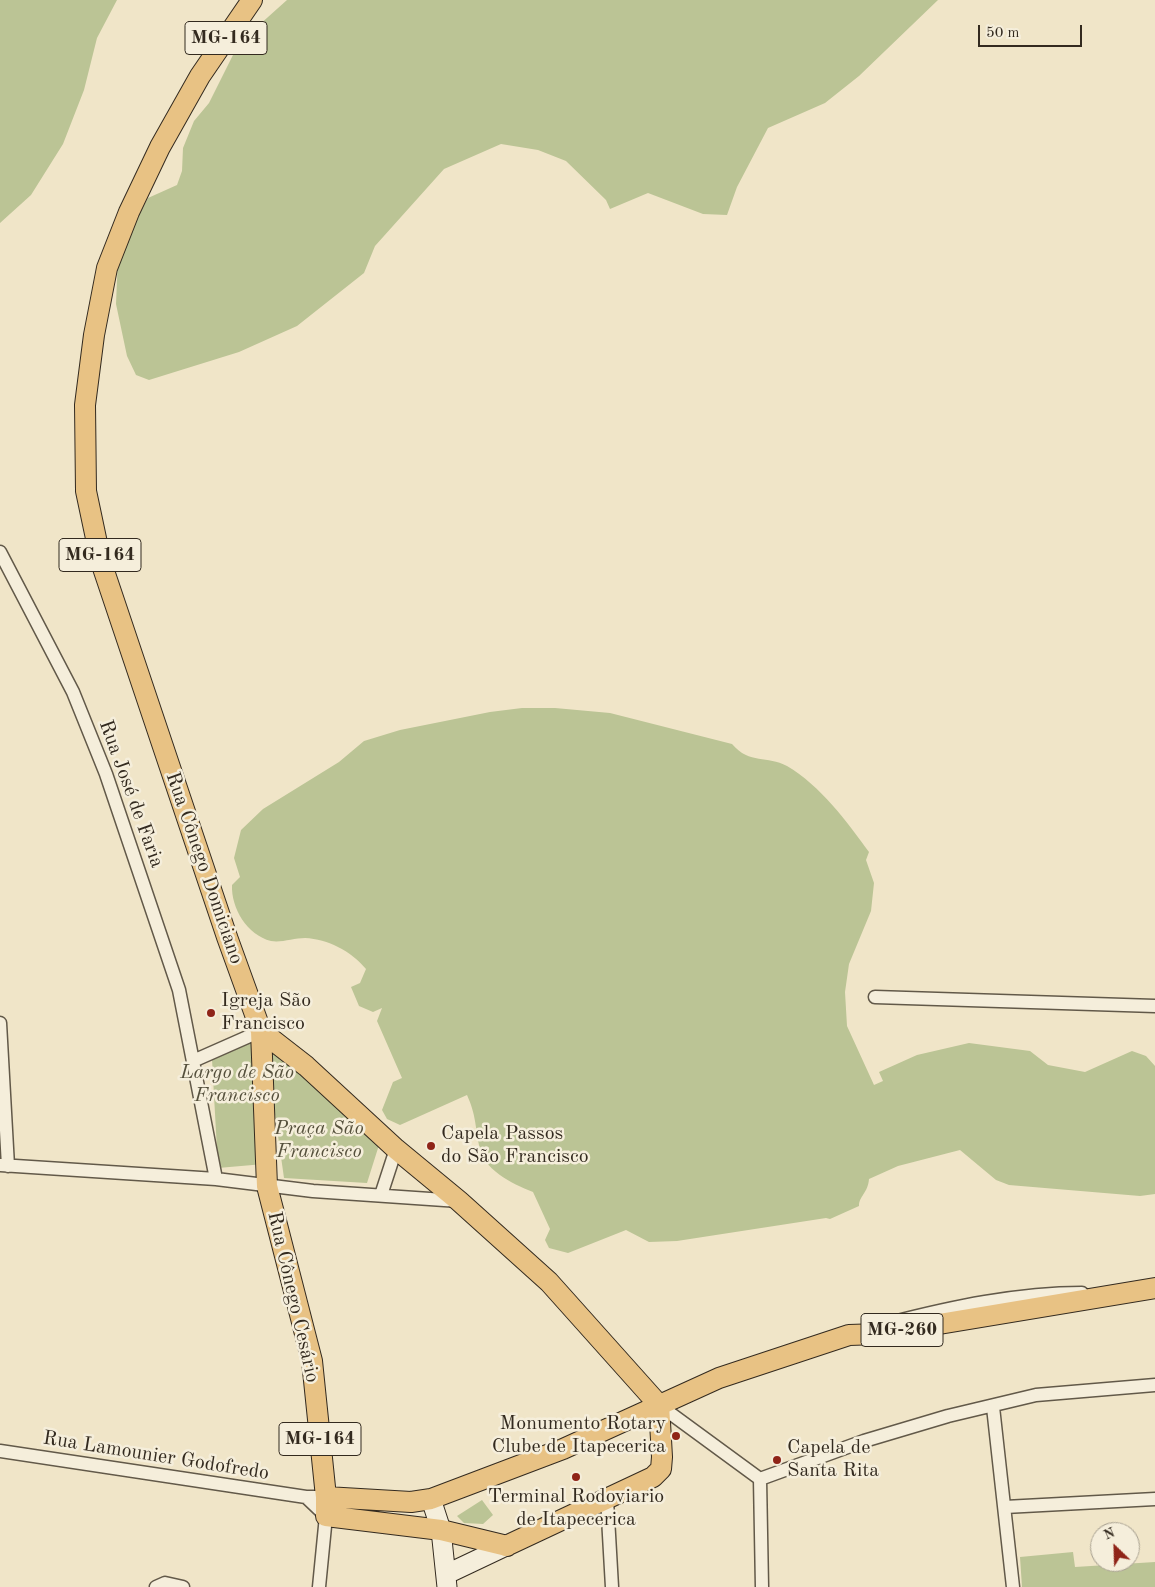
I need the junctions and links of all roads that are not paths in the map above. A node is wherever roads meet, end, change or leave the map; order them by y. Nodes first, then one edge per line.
1 (252, 0) edge
2 (0, 552) edge
3 (875, 997) dead end
4 (1155, 1006) edge
5 (0, 1023) edge
6 (261, 1032) junction
7 (193, 1061) junction
8 (396, 1149) junction
9 (4, 1165) edge
10 (216, 1179) junction
11 (267, 1186) junction
12 (381, 1195) junction
13 (459, 1201) junction
14 (1155, 1288) edge
15 (1155, 1385) edge
16 (659, 1405) junction
17 (993, 1407) junction
18 (0, 1451) edge
19 (760, 1479) junction
20 (306, 1498) junction
21 (431, 1499) junction
22 (1155, 1499) edge
23 (607, 1500) junction
24 (326, 1506) junction
25 (1005, 1507) junction
26 (441, 1530) junction
27 (507, 1546) junction
28 (447, 1581) edge
29 (156, 1587) edge
30 (184, 1587) edge
31 (319, 1587) edge
32 (612, 1587) edge
33 (762, 1587) edge
34 (1013, 1587) edge

1 - 6 main road, Rua Cônego Domiciano / MG-164
2 - 7 street, Rua José de Faria
3 - 4 street
5 - 9 street
6 - 7 street
6 - 8 main road
6 - 11 main road, MG-164
7 - 10 street, Rua José de Faria
8 - 12 street
8 - 13 main road
9 - 10 street
10 - 11 street
11 - 12 street
11 - 24 main road, Rua Cônego Cesário / MG-164
12 - 13 street
13 - 16 main road
14 - 16 main road, MG-260
15 - 17 street
16 - 19 street
16 - 21 main road
16 - 23 main road
17 - 19 street
17 - 25 street
18 - 20 street, Rua Lamounier Godofredo
19 - 33 street
20 - 24 street, Rua Lamounier Godofredo
20 - 24 street
21 - 24 main road
21 - 26 main road
22 - 25 street
23 - 27 main road
23 - 32 street
24 - 26 main road
24 - 31 street, Rua Cônego Cesário
25 - 34 street
26 - 27 main road
26 - 28 main road
27 - 28 main road
29 - 30 street

